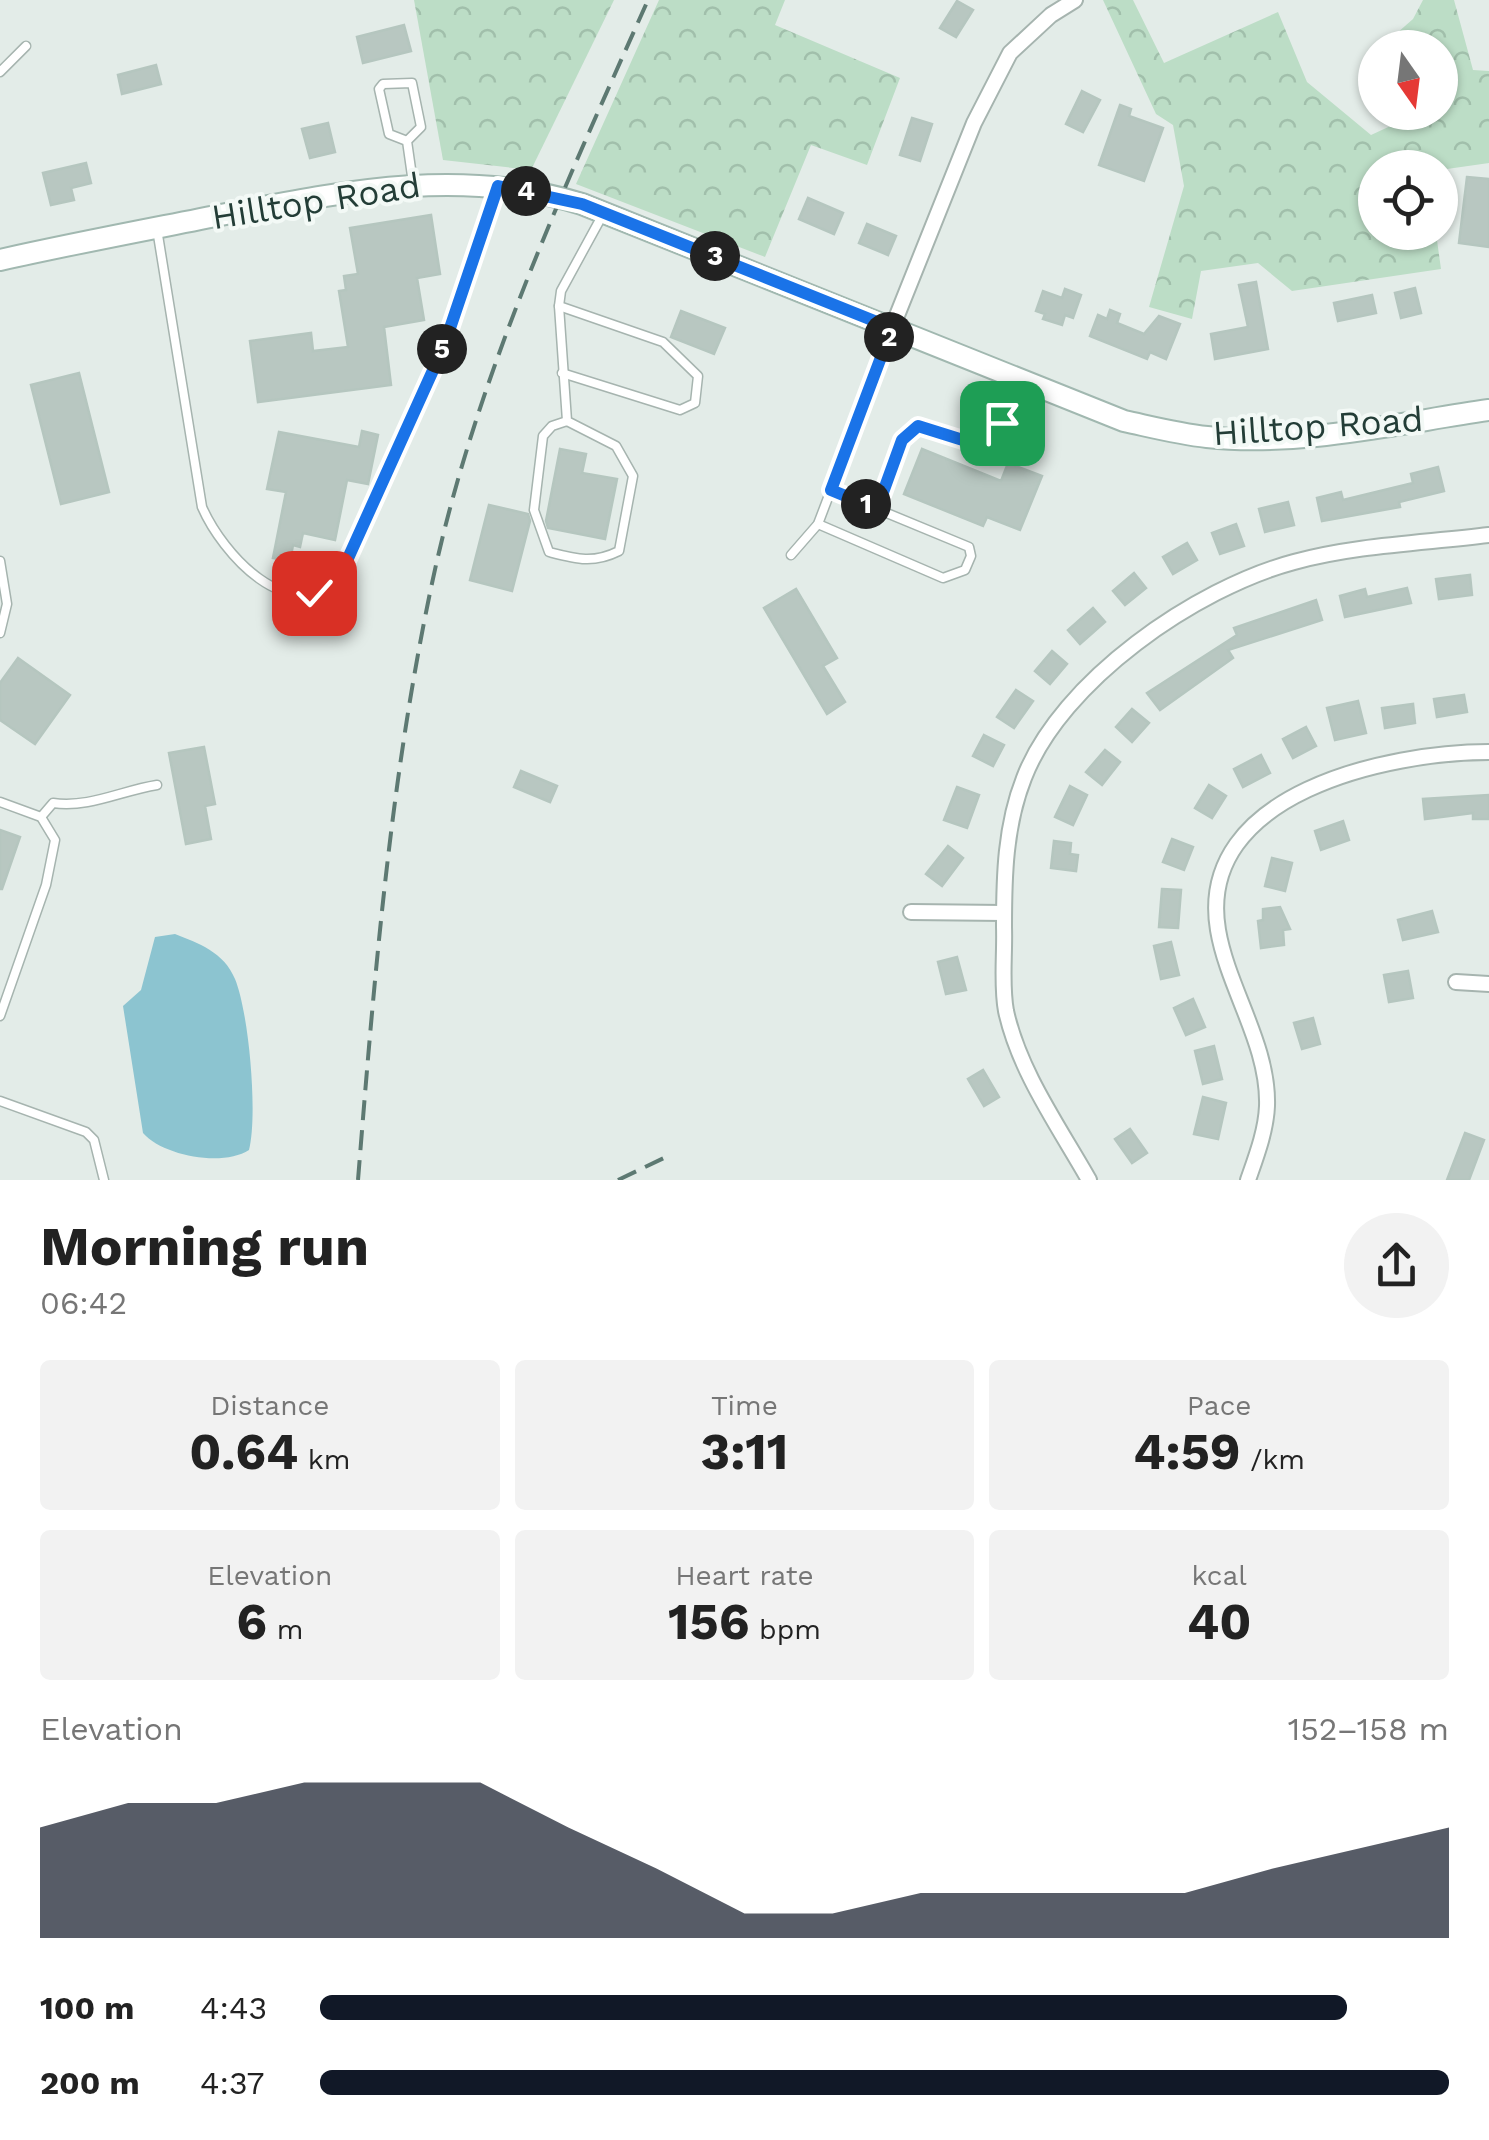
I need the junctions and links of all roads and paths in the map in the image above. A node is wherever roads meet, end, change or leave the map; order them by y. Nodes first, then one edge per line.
1 (1075, 0) edge
2 (26, 46) dead end
3 (0, 72) edge
4 (407, 141) junction
5 (413, 182) junction
6 (498, 186) junction
7 (604, 212) junction
8 (157, 228) junction
9 (0, 260) edge
10 (558, 306) junction
11 (892, 328) junction
12 (562, 372) junction
13 (1489, 410) edge
14 (567, 421) junction
15 (966, 441) junction
16 (831, 490) junction
17 (877, 509) junction
18 (818, 524) junction
19 (1489, 535) edge
20 (791, 555) dead end
21 (0, 561) edge
22 (0, 632) edge
23 (1489, 752) edge
24 (156, 784) dead end
25 (0, 802) edge
26 (41, 817) junction
27 (911, 912) dead end
28 (1004, 912) junction
29 (1456, 982) dead end
30 (1489, 984) edge
31 (0, 1016) edge
32 (0, 1102) edge
33 (104, 1180) edge
34 (1089, 1180) edge
35 (1248, 1180) edge

1 - 11 street
2 - 3 lane
4 - 4 lane
4 - 5 lane
5 - 6 main road, Hilltop Road
5 - 8 main road, Hilltop Road
6 - 7 main road, Hilltop Road
6 - 8 lane
7 - 10 lane
7 - 11 main road, Hilltop Road
8 - 9 main road, Hilltop Road
10 - 12 lane
10 - 12 lane
11 - 13 main road, Hilltop Road
11 - 16 lane
12 - 14 lane
14 - 14 lane
15 - 15 lane
15 - 17 lane
16 - 17 lane
16 - 18 lane
17 - 18 lane
18 - 20 lane
19 - 28 street
21 - 22 lane
23 - 35 street
24 - 26 lane
25 - 26 lane
26 - 31 lane
27 - 28 street
28 - 34 street
29 - 30 street
32 - 33 lane

